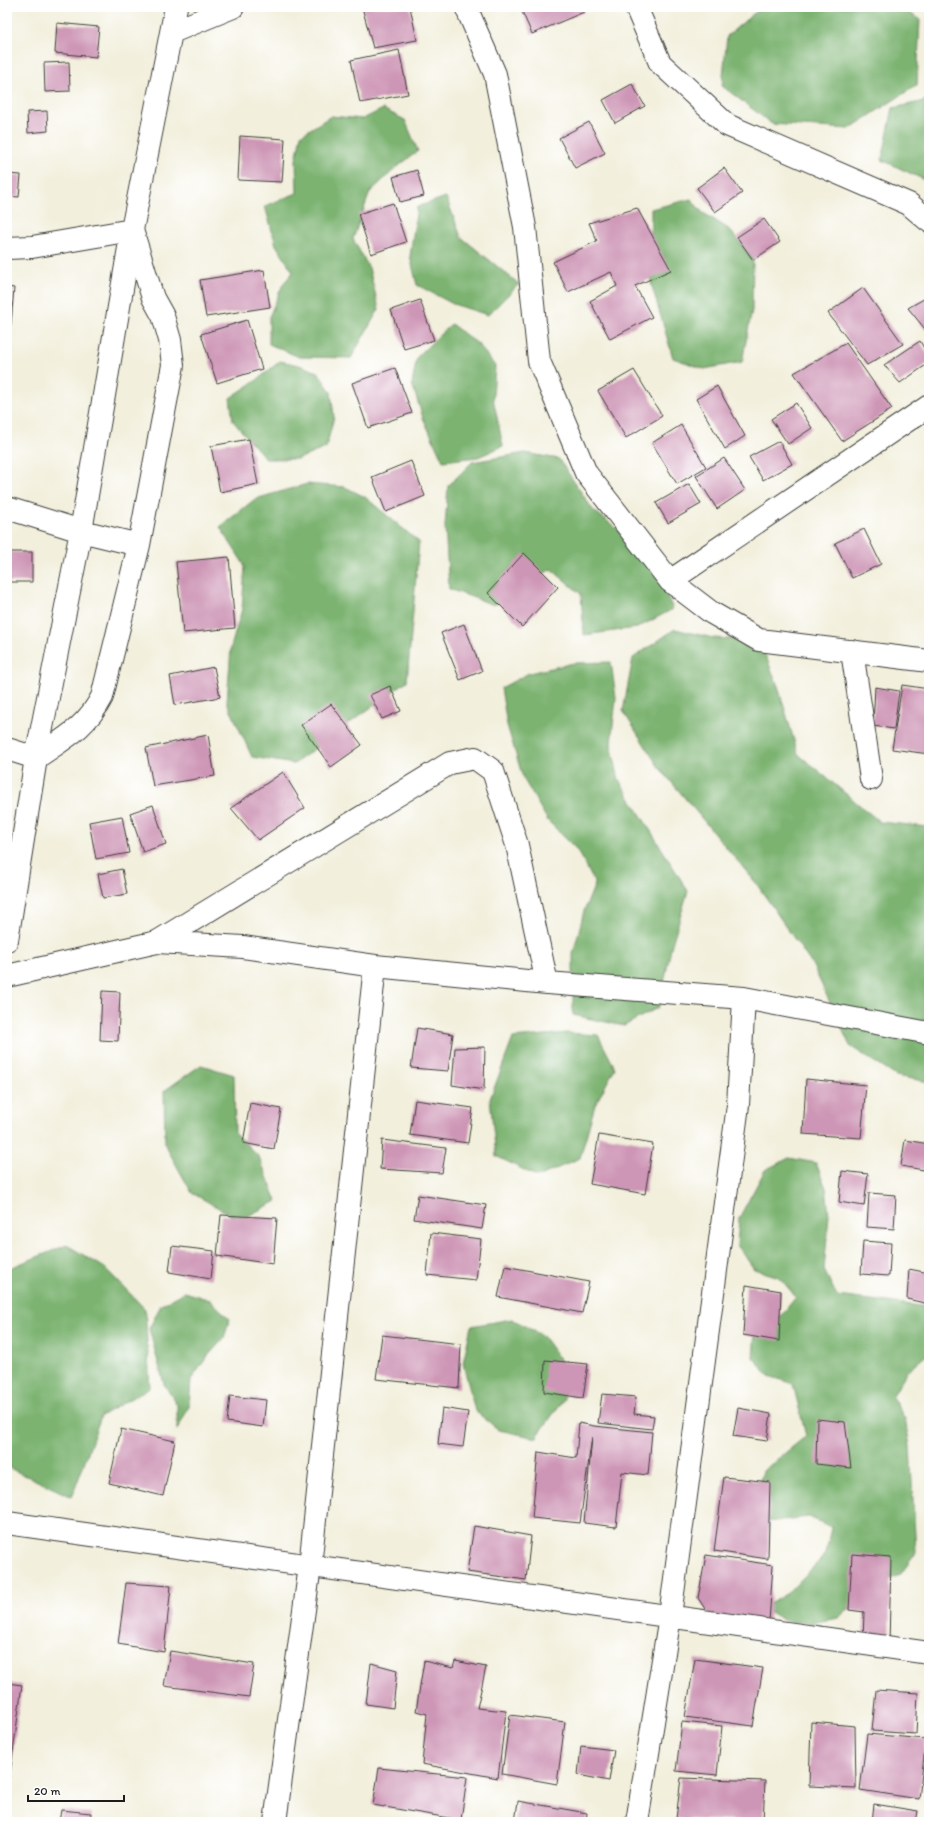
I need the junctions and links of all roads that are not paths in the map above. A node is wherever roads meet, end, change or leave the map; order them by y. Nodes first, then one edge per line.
1 (176, 7) edge
2 (233, 7) edge
3 (466, 7) edge
4 (636, 7) edge
5 (172, 32) junction
6 (929, 221) edge
7 (132, 230) junction
8 (7, 248) edge
9 (929, 406) edge
10 (7, 508) edge
11 (81, 530) junction
12 (139, 545) junction
13 (670, 581) junction
14 (852, 651) junction
15 (929, 661) edge
16 (7, 749) edge
17 (36, 758) junction
18 (871, 779) dead end
19 (7, 940) edge
20 (157, 942) junction
21 (375, 966) junction
22 (7, 976) edge
23 (547, 983) junction
24 (744, 998) junction
25 (929, 1033) edge
26 (7, 1523) edge
27 (310, 1566) junction
28 (670, 1616) junction
29 (929, 1653) edge
30 (275, 1822) edge
31 (637, 1822) edge

1 - 5 street
2 - 5 street
3 - 13 street
4 - 6 street
5 - 7 street
7 - 8 street
7 - 11 street
7 - 12 street
9 - 13 street
10 - 11 street
11 - 12 street
11 - 17 street
12 - 17 street
13 - 14 street
14 - 15 street
14 - 18 street
16 - 17 street
17 - 19 street
20 - 21 street
20 - 22 street
20 - 23 street
21 - 23 street
21 - 27 street
23 - 24 street
24 - 25 street
24 - 28 street
26 - 27 street
27 - 28 street
27 - 30 street
28 - 29 street
28 - 31 street

